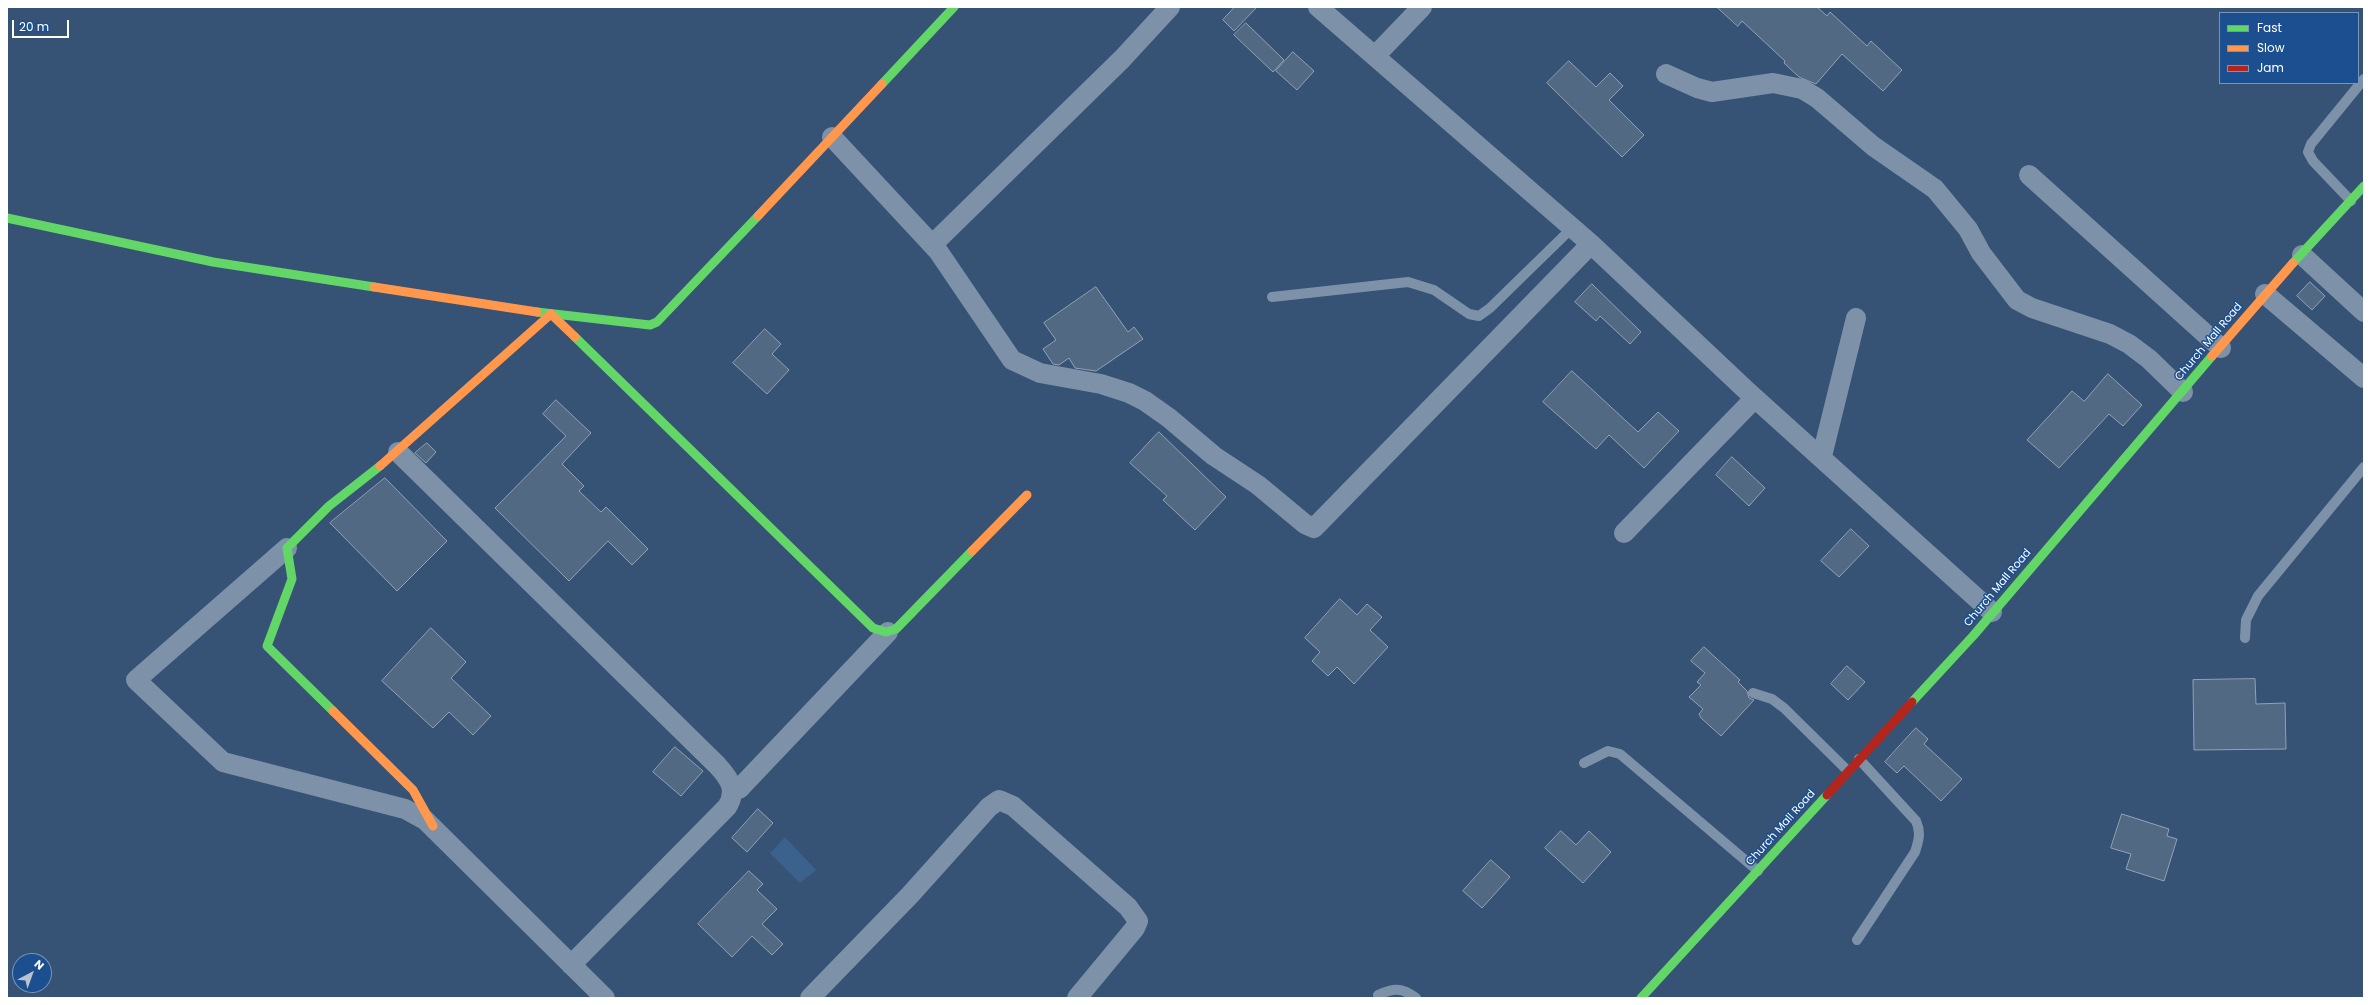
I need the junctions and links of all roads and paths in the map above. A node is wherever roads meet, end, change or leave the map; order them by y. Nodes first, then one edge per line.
1 (954, 7) edge
2 (1170, 7) edge
3 (1318, 7) edge
4 (1422, 7) edge
5 (1375, 56) junction
6 (1666, 74) dead end
7 (2364, 79) edge
8 (832, 137) junction
9 (2029, 175) dead end
10 (2364, 186) edge
11 (2351, 201) junction
12 (7, 218) edge
13 (1572, 228) junction
14 (933, 244) junction
15 (1591, 244) junction
16 (2302, 255) junction
17 (2265, 294) junction
18 (1272, 297) dead end
19 (2364, 312) edge
20 (551, 314) junction
21 (1856, 318) dead end
22 (2221, 348) junction
23 (2364, 378) edge
24 (2183, 392) junction
25 (1755, 398) junction
26 (398, 452) junction
27 (1822, 456) junction
28 (2364, 467) edge
29 (1027, 495) dead end
30 (1624, 533) dead end
31 (287, 548) junction
32 (1992, 612) junction
33 (888, 632) junction
34 (2245, 638) dead end
35 (1753, 693) dead end
36 (1859, 759) junction
37 (1584, 763) dead end
38 (1848, 771) junction
39 (739, 789) dead end
40 (433, 826) junction
41 (1758, 871) junction
42 (1856, 940) dead end
43 (571, 965) junction
44 (1378, 995) dead end
45 (605, 998) edge
46 (810, 998) edge
47 (1077, 998) edge
48 (1416, 998) edge
49 (1641, 998) edge

1 - 8 street
2 - 14 street
3 - 5 street
4 - 5 street
5 - 13 street
6 - 24 street
7 - 11 lane
8 - 14 street
8 - 20 street
9 - 22 street
10 - 11 street, Church Mall Road
11 - 16 street, Church Mall Road
12 - 20 street
13 - 15 street
13 - 18 lane
14 - 15 street
15 - 25 street
16 - 17 street, Church Mall Road
16 - 19 street
17 - 22 street, Church Mall Road
17 - 23 street
20 - 26 street
20 - 33 street
21 - 27 street
22 - 24 street, Church Mall Road
24 - 32 street, Church Mall Road
25 - 27 street
25 - 30 street
26 - 31 street
26 - 43 street
27 - 32 street
28 - 34 lane
29 - 33 street
31 - 40 street
31 - 40 street
32 - 36 street, Church Mall Road
33 - 39 street
35 - 38 lane
36 - 38 street, Church Mall Road
36 - 42 lane
37 - 41 lane
38 - 41 street, Church Mall Road
40 - 43 street
41 - 49 street, Church Mall Road
43 - 45 street
44 - 48 lane
46 - 47 street

